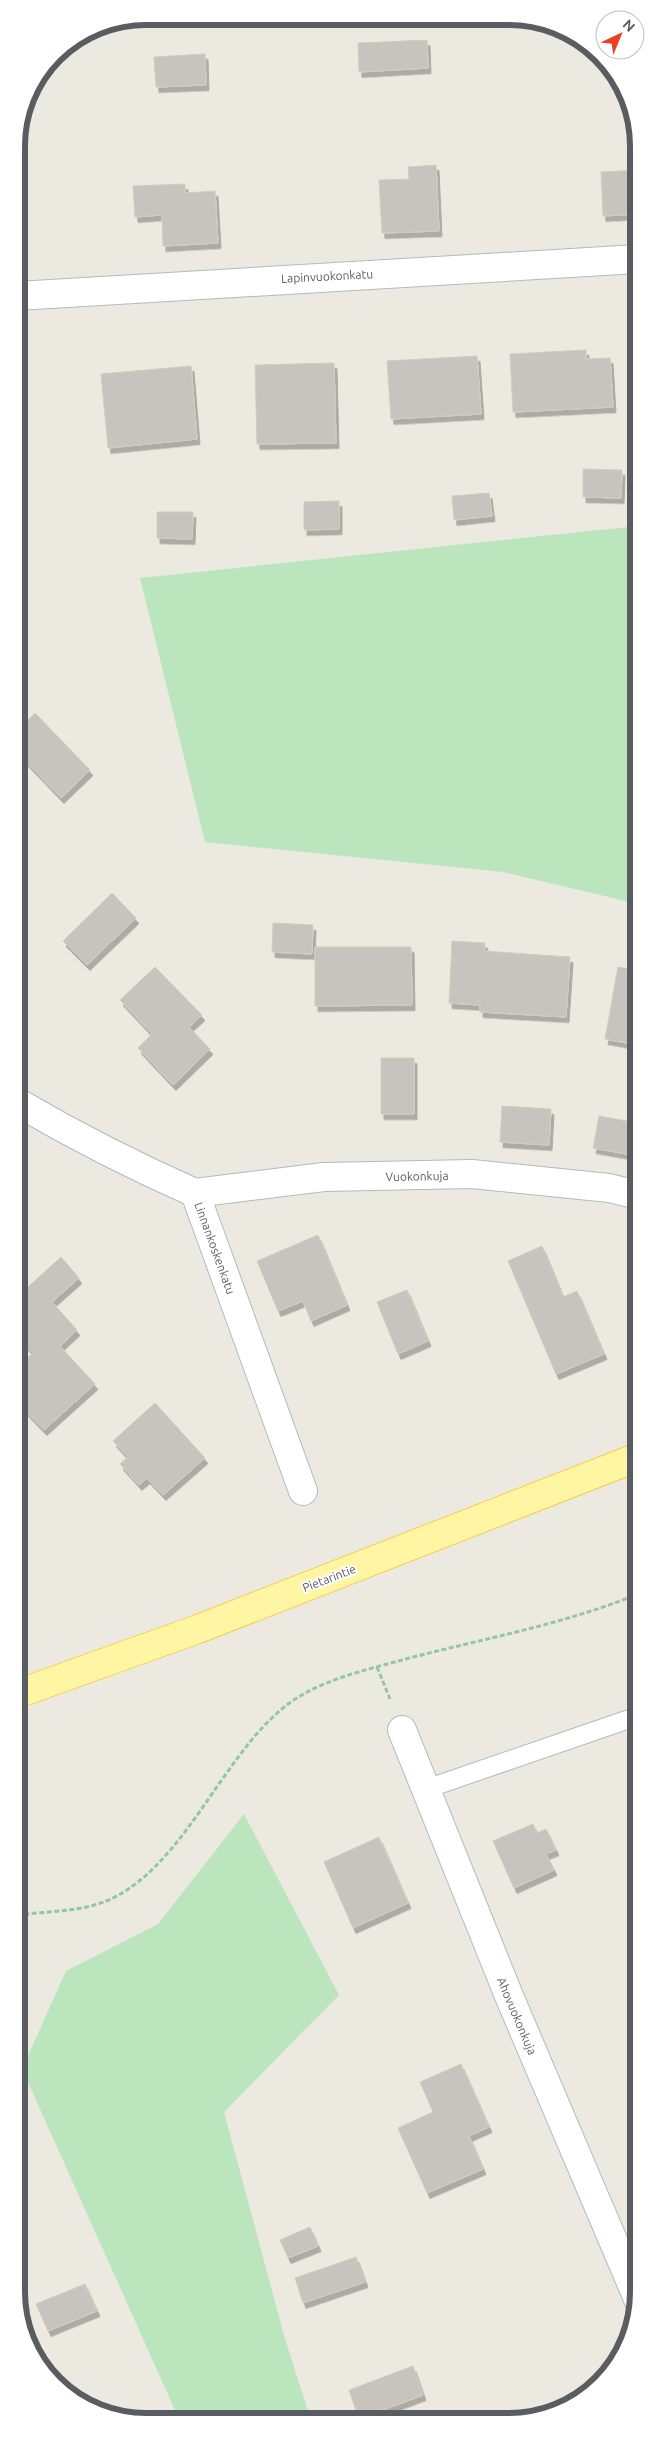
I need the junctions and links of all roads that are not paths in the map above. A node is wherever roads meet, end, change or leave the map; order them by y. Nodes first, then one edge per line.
1 (630, 259) edge
2 (25, 296) edge
3 (25, 1107) edge
4 (195, 1193) junction
5 (630, 1193) edge
6 (630, 1460) edge
7 (303, 1491) dead end
8 (25, 1691) edge
9 (630, 1719) edge
10 (402, 1730) dead end
11 (426, 1790) junction
12 (630, 2280) edge

1 - 2 street, Lapinvuokonkatu
3 - 4 street, Linnankoskenkatu
4 - 5 street, Vuokonkuja
4 - 7 street, Linnankoskenkatu
6 - 8 main road, Pietarintie
9 - 11 lane
10 - 11 street, Ahovuokonkuja
11 - 12 street, Ahovuokonkuja

